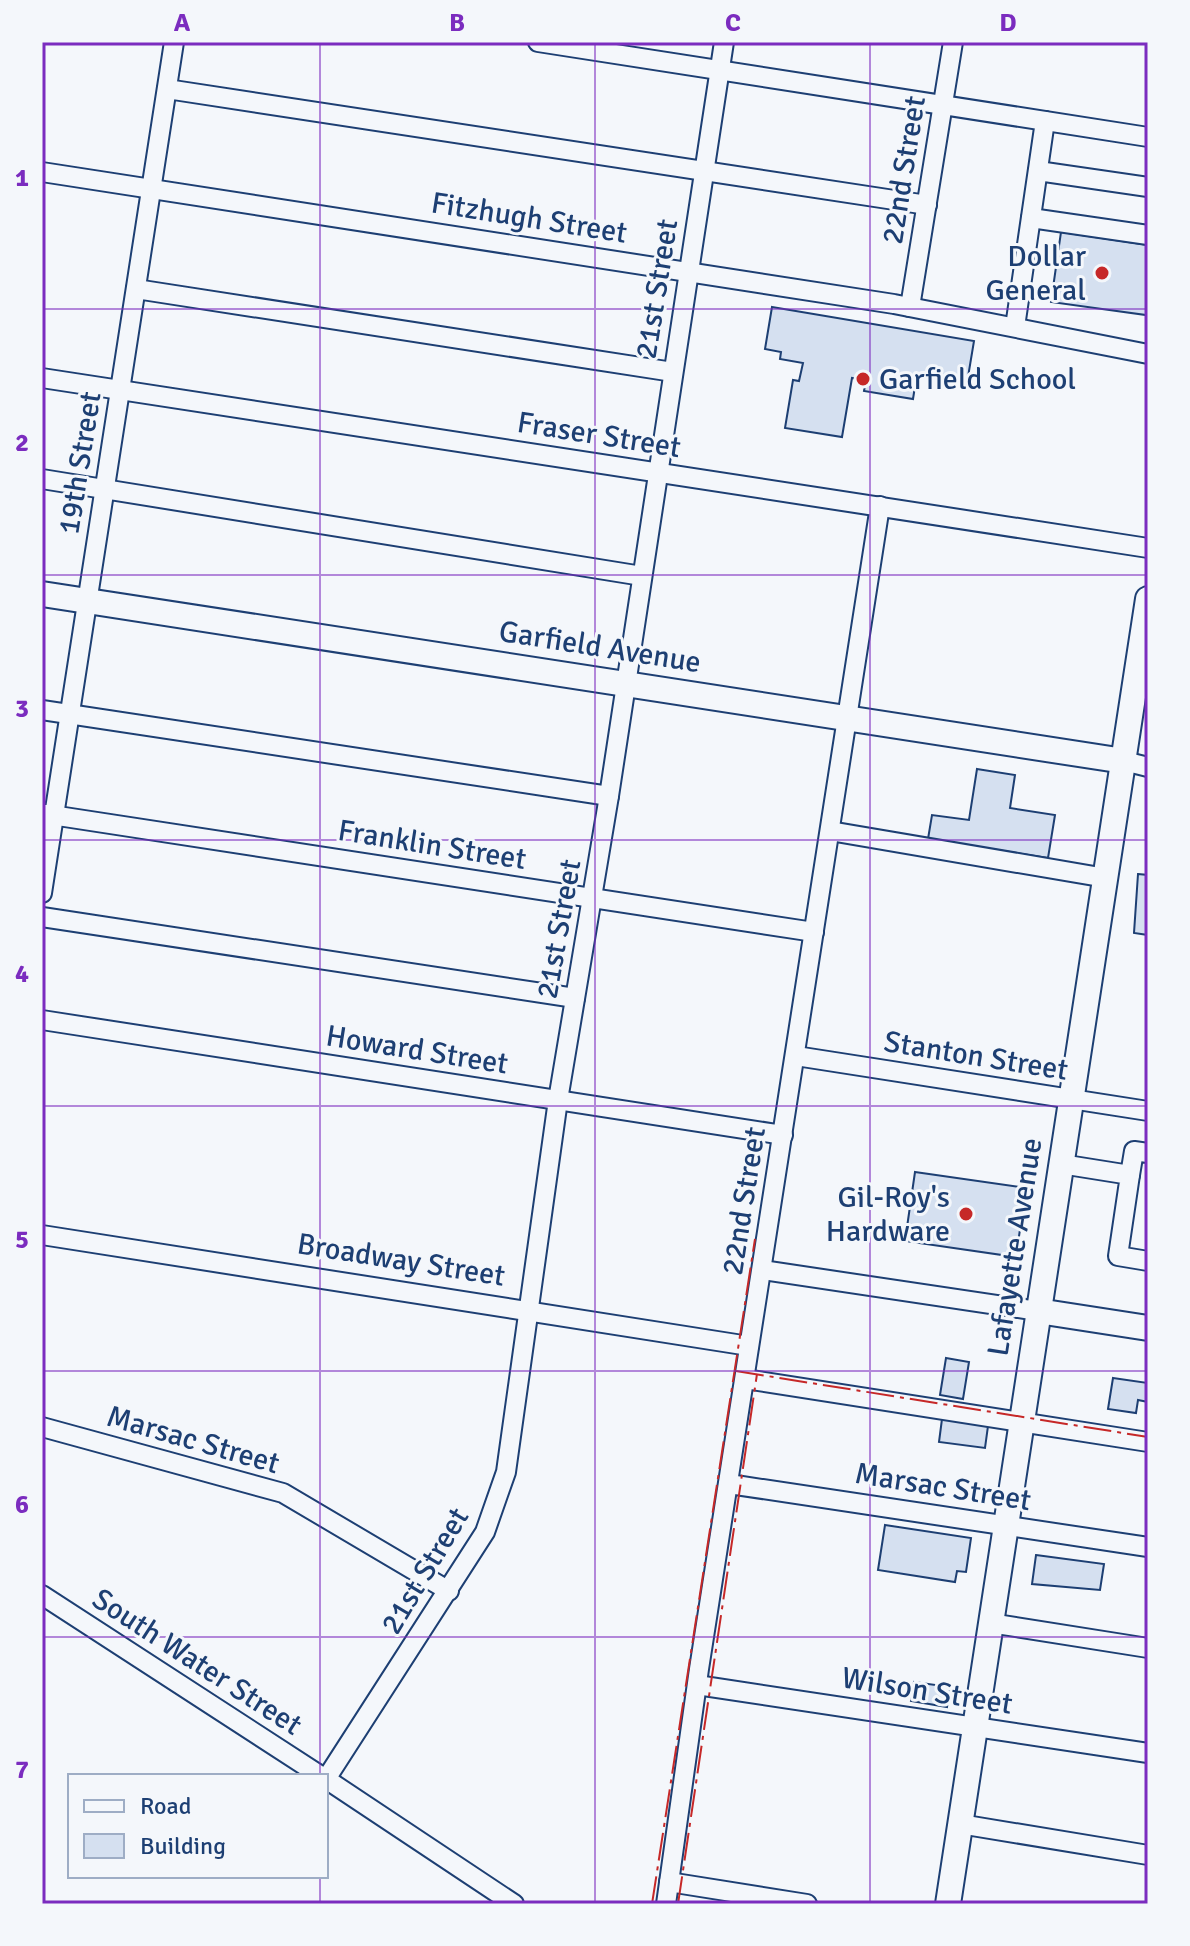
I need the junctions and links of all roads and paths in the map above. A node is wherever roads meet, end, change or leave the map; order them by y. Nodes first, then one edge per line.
1 (174, 42) edge
2 (538, 42) edge
3 (724, 42) edge
4 (953, 42) edge
5 (720, 70) junction
6 (167, 89) junction
7 (943, 104) junction
8 (1045, 121) junction
9 (1148, 137) edge
10 (1038, 171) junction
11 (42, 172) edge
12 (703, 173) junction
13 (1148, 187) edge
14 (152, 189) junction
15 (927, 205) junction
16 (1031, 218) junction
17 (1148, 235) edge
18 (689, 271) junction
19 (136, 289) junction
20 (910, 307) junction
21 (1015, 327) junction
22 (1148, 354) edge
23 (673, 372) junction
24 (42, 378) edge
25 (120, 390) junction
26 (656, 472) junction
27 (42, 479) edge
28 (105, 488) junction
29 (880, 506) junction
30 (1148, 548) edge
31 (642, 576) junction
32 (42, 594) edge
33 (1148, 599) edge
34 (87, 600) junction
35 (627, 684) junction
36 (42, 710) edge
37 (70, 714) junction
38 (847, 719) junction
39 (1124, 761) junction
40 (1148, 767) edge
41 (609, 796) junction
42 (48, 815) edge
43 (830, 831) junction
44 (1106, 878) junction
45 (42, 893) edge
46 (593, 898) junction
47 (42, 917) edge
48 (814, 932) junction
49 (575, 998) junction
50 (42, 1020) edge
51 (796, 1056) junction
52 (1070, 1099) junction
53 (558, 1100) junction
54 (1148, 1111) edge
55 (783, 1135) junction
56 (1148, 1153) edge
57 (1061, 1164) junction
58 (1130, 1175) junction
59 (42, 1235) edge
60 (1148, 1261) edge
61 (762, 1270) junction
62 (1038, 1311) junction
63 (528, 1313) junction
64 (1148, 1328) edge
65 (749, 1346) junction
66 (745, 1379) junction
67 (1020, 1422) junction
68 (42, 1427) edge
69 (1148, 1442) edge
70 (729, 1484) junction
71 (1004, 1524) junction
72 (1148, 1547) edge
73 (449, 1591) junction
74 (42, 1595) edge
75 (990, 1623) junction
76 (1148, 1648) edge
77 (697, 1685) junction
78 (974, 1726) junction
79 (1148, 1753) edge
80 (318, 1774) edge
81 (328, 1776) edge
82 (328, 1780) edge
83 (960, 1824) junction
84 (1148, 1855) edge
85 (669, 1882) junction
86 (514, 1904) edge
87 (666, 1904) edge
88 (807, 1904) edge
89 (948, 1904) edge

1 - 6 street, 19th Street
2 - 5 street
3 - 5 street, 21st Street
4 - 7 street, 22nd Street
5 - 7 street
5 - 12 street, 21st Street
6 - 12 street
6 - 14 street, 19th Street
7 - 8 street
7 - 15 street, 22nd Street
8 - 9 street
8 - 10 street
10 - 13 street
10 - 16 street
11 - 14 street, Fitzhugh Street
12 - 15 street
12 - 18 street, 21st Street
14 - 18 street, Fitzhugh Street
14 - 19 street, 19th Street
15 - 20 street, 22nd Street
16 - 17 street
16 - 21 street
18 - 20 street, Fitzhugh Street
18 - 23 street, 21st Street
19 - 23 street
19 - 25 street, 19th Street
20 - 21 street, Fitzhugh Street
21 - 22 street, Fitzhugh Street
23 - 26 street, 21st Street
24 - 25 street, Fraser Street
25 - 26 street, Fraser Street
25 - 28 street, 19th Street
26 - 29 street, Fraser Street
26 - 31 street, 21st Street
27 - 28 street
28 - 31 street
28 - 34 street, 19th Street
29 - 30 street, Fraser Street
29 - 38 street, 22nd Street
31 - 35 street, 21st Street
32 - 34 main road, Garfield Avenue
33 - 39 main road, Lafayette Avenue
34 - 35 main road, Garfield Avenue
34 - 37 street, 19th Street
35 - 38 main road, Garfield Avenue
35 - 41 street, 21st Street
36 - 37 street
37 - 41 street
37 - 42 street, 19th Street
38 - 39 main road, Garfield Avenue
38 - 43 street, 22nd Street
39 - 40 street, Garfield Avenue
39 - 44 main road, Lafayette Avenue
41 - 46 street, 21st Street
42 - 45 street, 19th Street
42 - 46 street, Franklin Street
43 - 44 street
43 - 48 street, 22nd Street
44 - 52 main road, Lafayette Avenue
46 - 48 street, Franklin Street
46 - 49 street, 21st Street
47 - 49 street
48 - 51 street, 22nd Street
49 - 53 street, 21st Street
50 - 53 street, Howard Street
51 - 52 street, Stanton Street
51 - 55 street, 22nd Street
52 - 54 street, Stanton Street
52 - 57 main road, Lafayette Avenue
53 - 55 street, Howard Street
53 - 63 street, 21st Street
55 - 61 street, 22nd Street
56 - 58 street
57 - 58 street
57 - 62 main road, Lafayette Avenue
58 - 60 street
59 - 63 street, Broadway Street
61 - 62 street
61 - 65 street, 22nd Street
62 - 64 main road
62 - 67 main road, Lafayette Avenue
63 - 65 street, Broadway Street
63 - 73 street, 21st Street
65 - 66 street, 22nd Street
66 - 67 street
66 - 70 street, 22nd Street
67 - 69 street
67 - 71 main road, Lafayette Avenue
68 - 73 street, Marsac Street
70 - 71 street, Marsac Street
70 - 77 street, 22nd Street
71 - 72 street, Marsac Street
71 - 75 main road, Lafayette Avenue
73 - 81 street, 21st Street
74 - 80 street, South Water Street
75 - 76 street
75 - 78 main road, Lafayette Avenue
77 - 78 street, Wilson Street
77 - 85 street, 22nd Street
78 - 79 street, Wilson Street
78 - 83 main road, Lafayette Avenue
82 - 86 street
83 - 84 street
83 - 89 main road, Lafayette Avenue
85 - 87 street, 22nd Street
85 - 88 street

